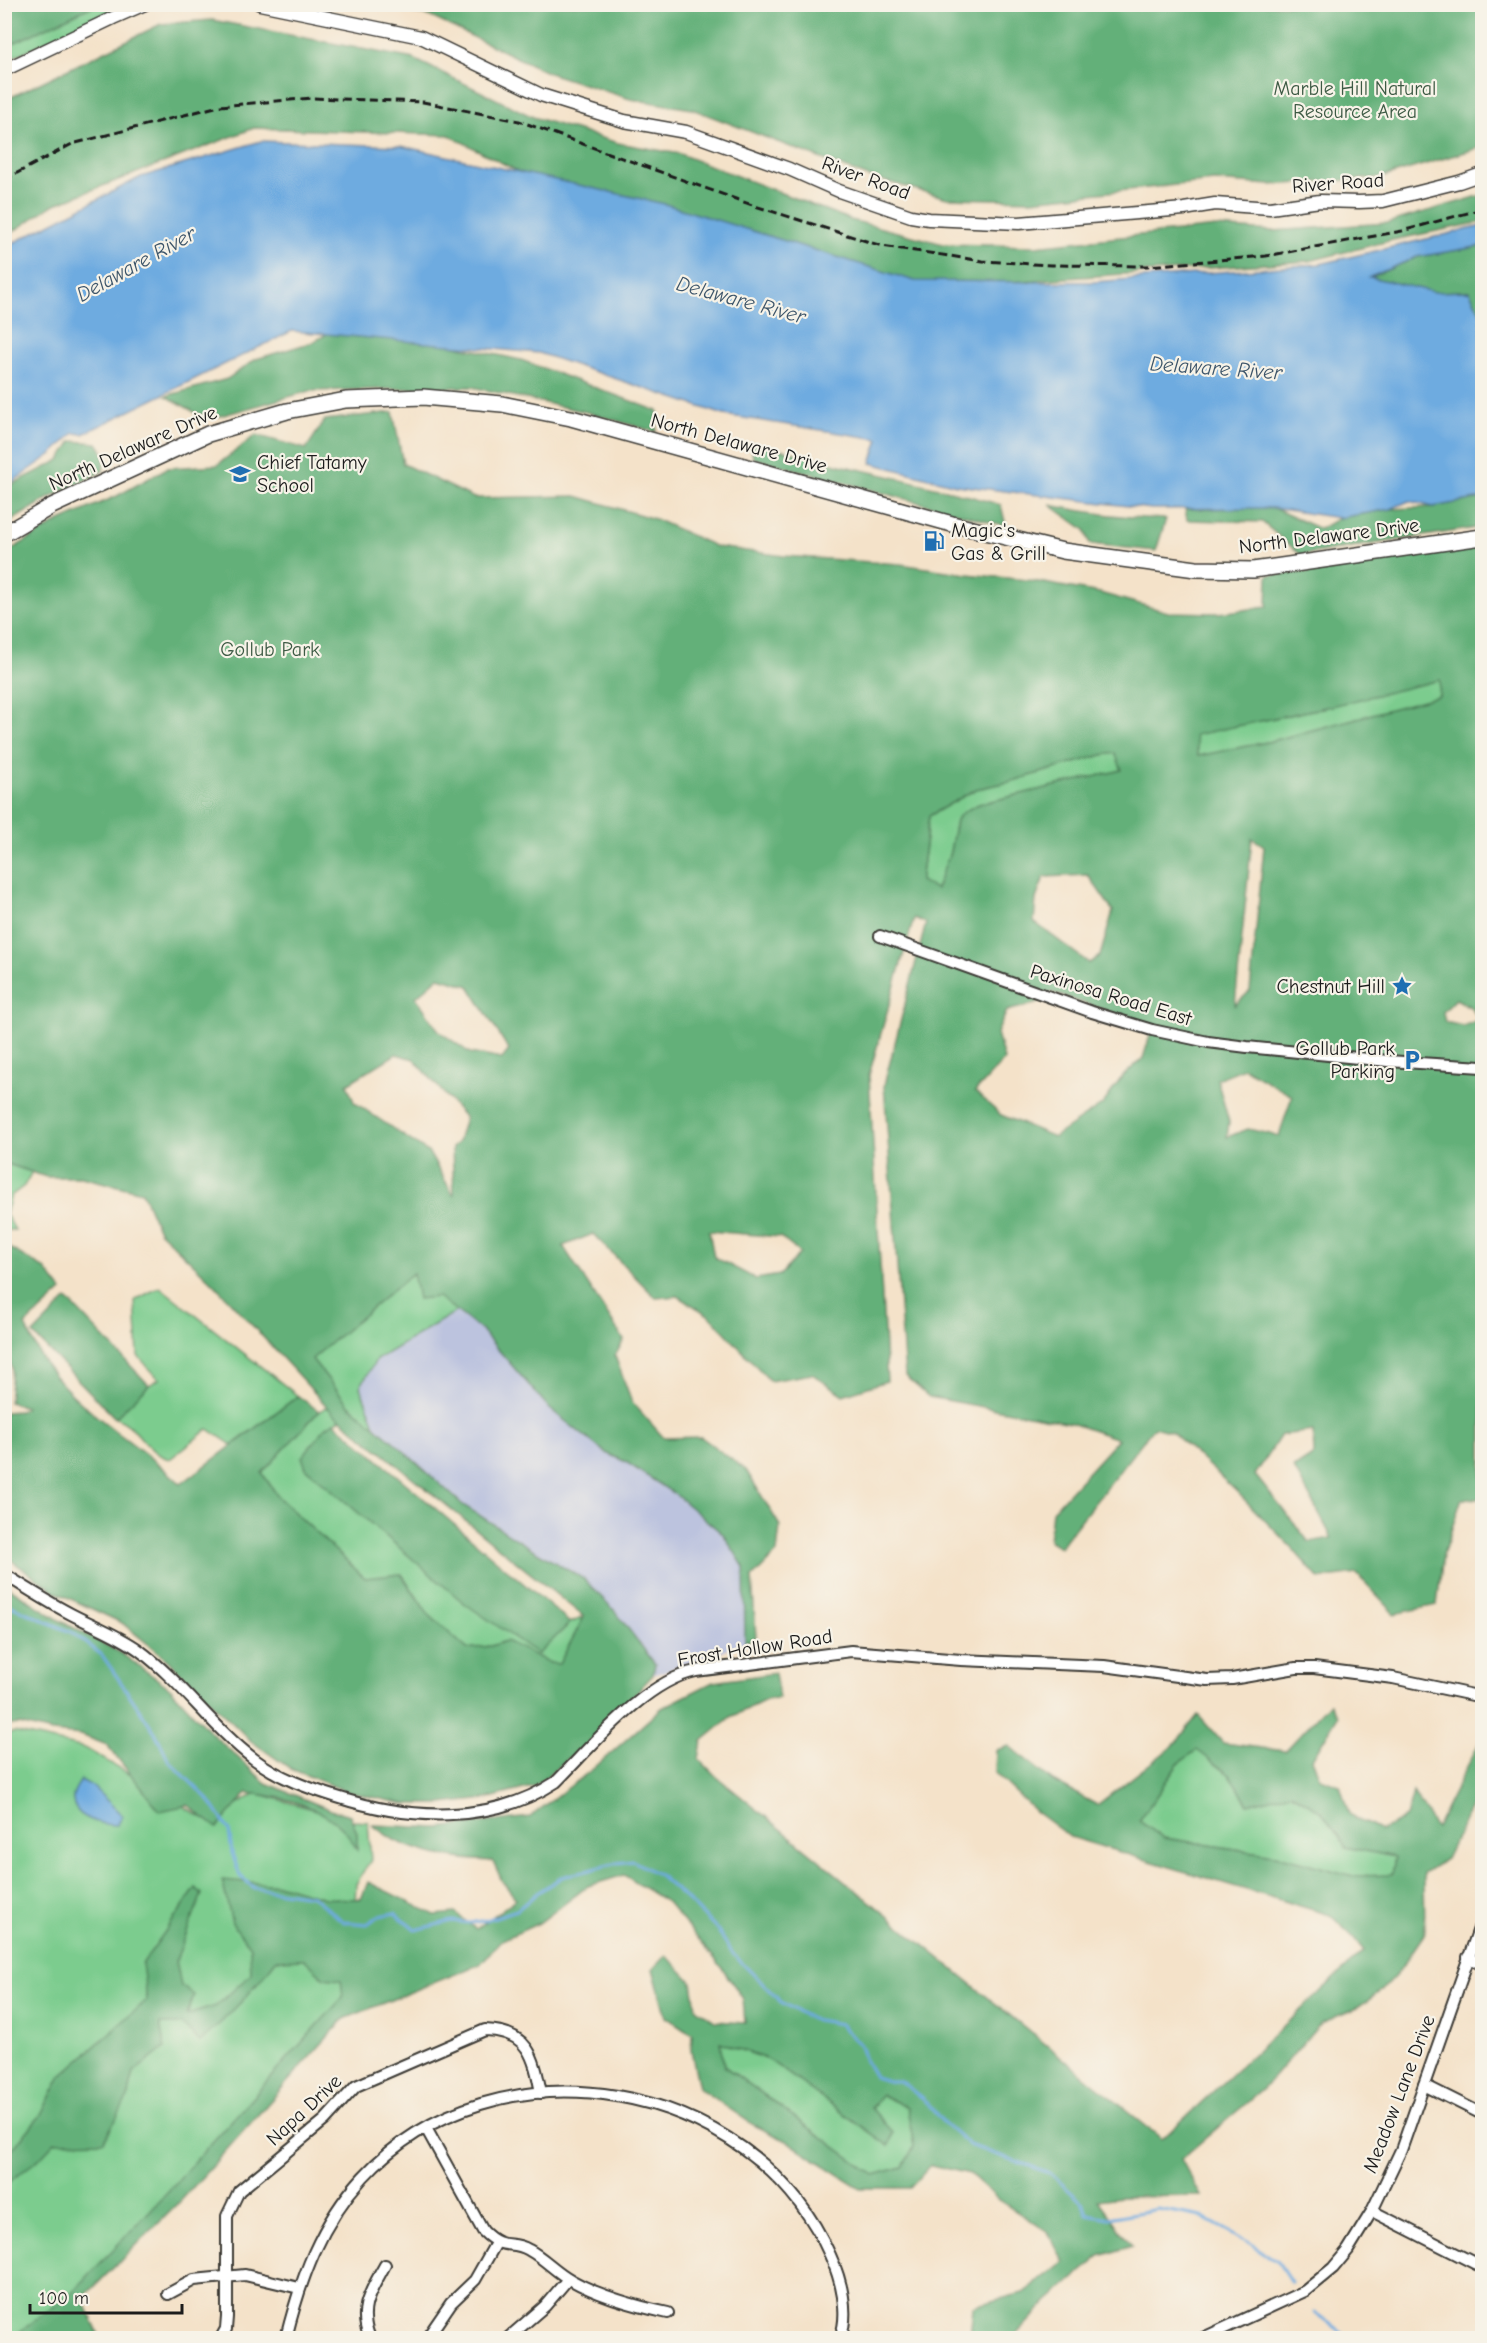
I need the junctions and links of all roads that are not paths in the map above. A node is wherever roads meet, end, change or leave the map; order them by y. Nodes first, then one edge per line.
1 (145, 4) edge
2 (260, 4) edge
3 (4, 70) edge
4 (1482, 174) edge
5 (4, 534) edge
6 (1482, 537) edge
7 (880, 936) dead end
8 (1482, 1067) edge
9 (4, 1574) edge
10 (1482, 1697) edge
11 (1482, 1920) edge
12 (1468, 1957) junction
13 (1482, 1965) edge
14 (1424, 2085) junction
15 (541, 2093) junction
16 (1482, 2114) edge
17 (426, 2128) junction
18 (1372, 2211) junction
19 (496, 2243) junction
20 (385, 2265) dead end
21 (1482, 2267) edge
22 (227, 2276) junction
23 (568, 2279) junction
24 (298, 2288) junction
25 (168, 2294) dead end
26 (668, 2313) dead end
27 (221, 2338) edge
28 (286, 2338) edge
29 (369, 2338) edge
30 (427, 2338) edge
31 (508, 2338) edge
32 (840, 2338) edge
33 (1203, 2338) edge

1 - 3 street
2 - 4 street, River Road
5 - 6 main road, North Delaware Drive
7 - 8 street, Paxinosa Road East
9 - 10 street, Frost Hollow Road
11 - 12 street, Meadow Lane Drive
12 - 13 street
12 - 14 street, Meadow Lane Drive
14 - 16 street
14 - 18 street, Meadow Lane Drive
15 - 17 street
15 - 22 street, Napa Drive
15 - 32 street
17 - 19 street
17 - 24 street
18 - 21 street
18 - 33 street, Meadow Lane Drive
19 - 23 street
19 - 30 street
20 - 29 street
22 - 24 street
22 - 25 street
22 - 27 street, Napa Drive
23 - 26 street
23 - 31 street
24 - 28 street

